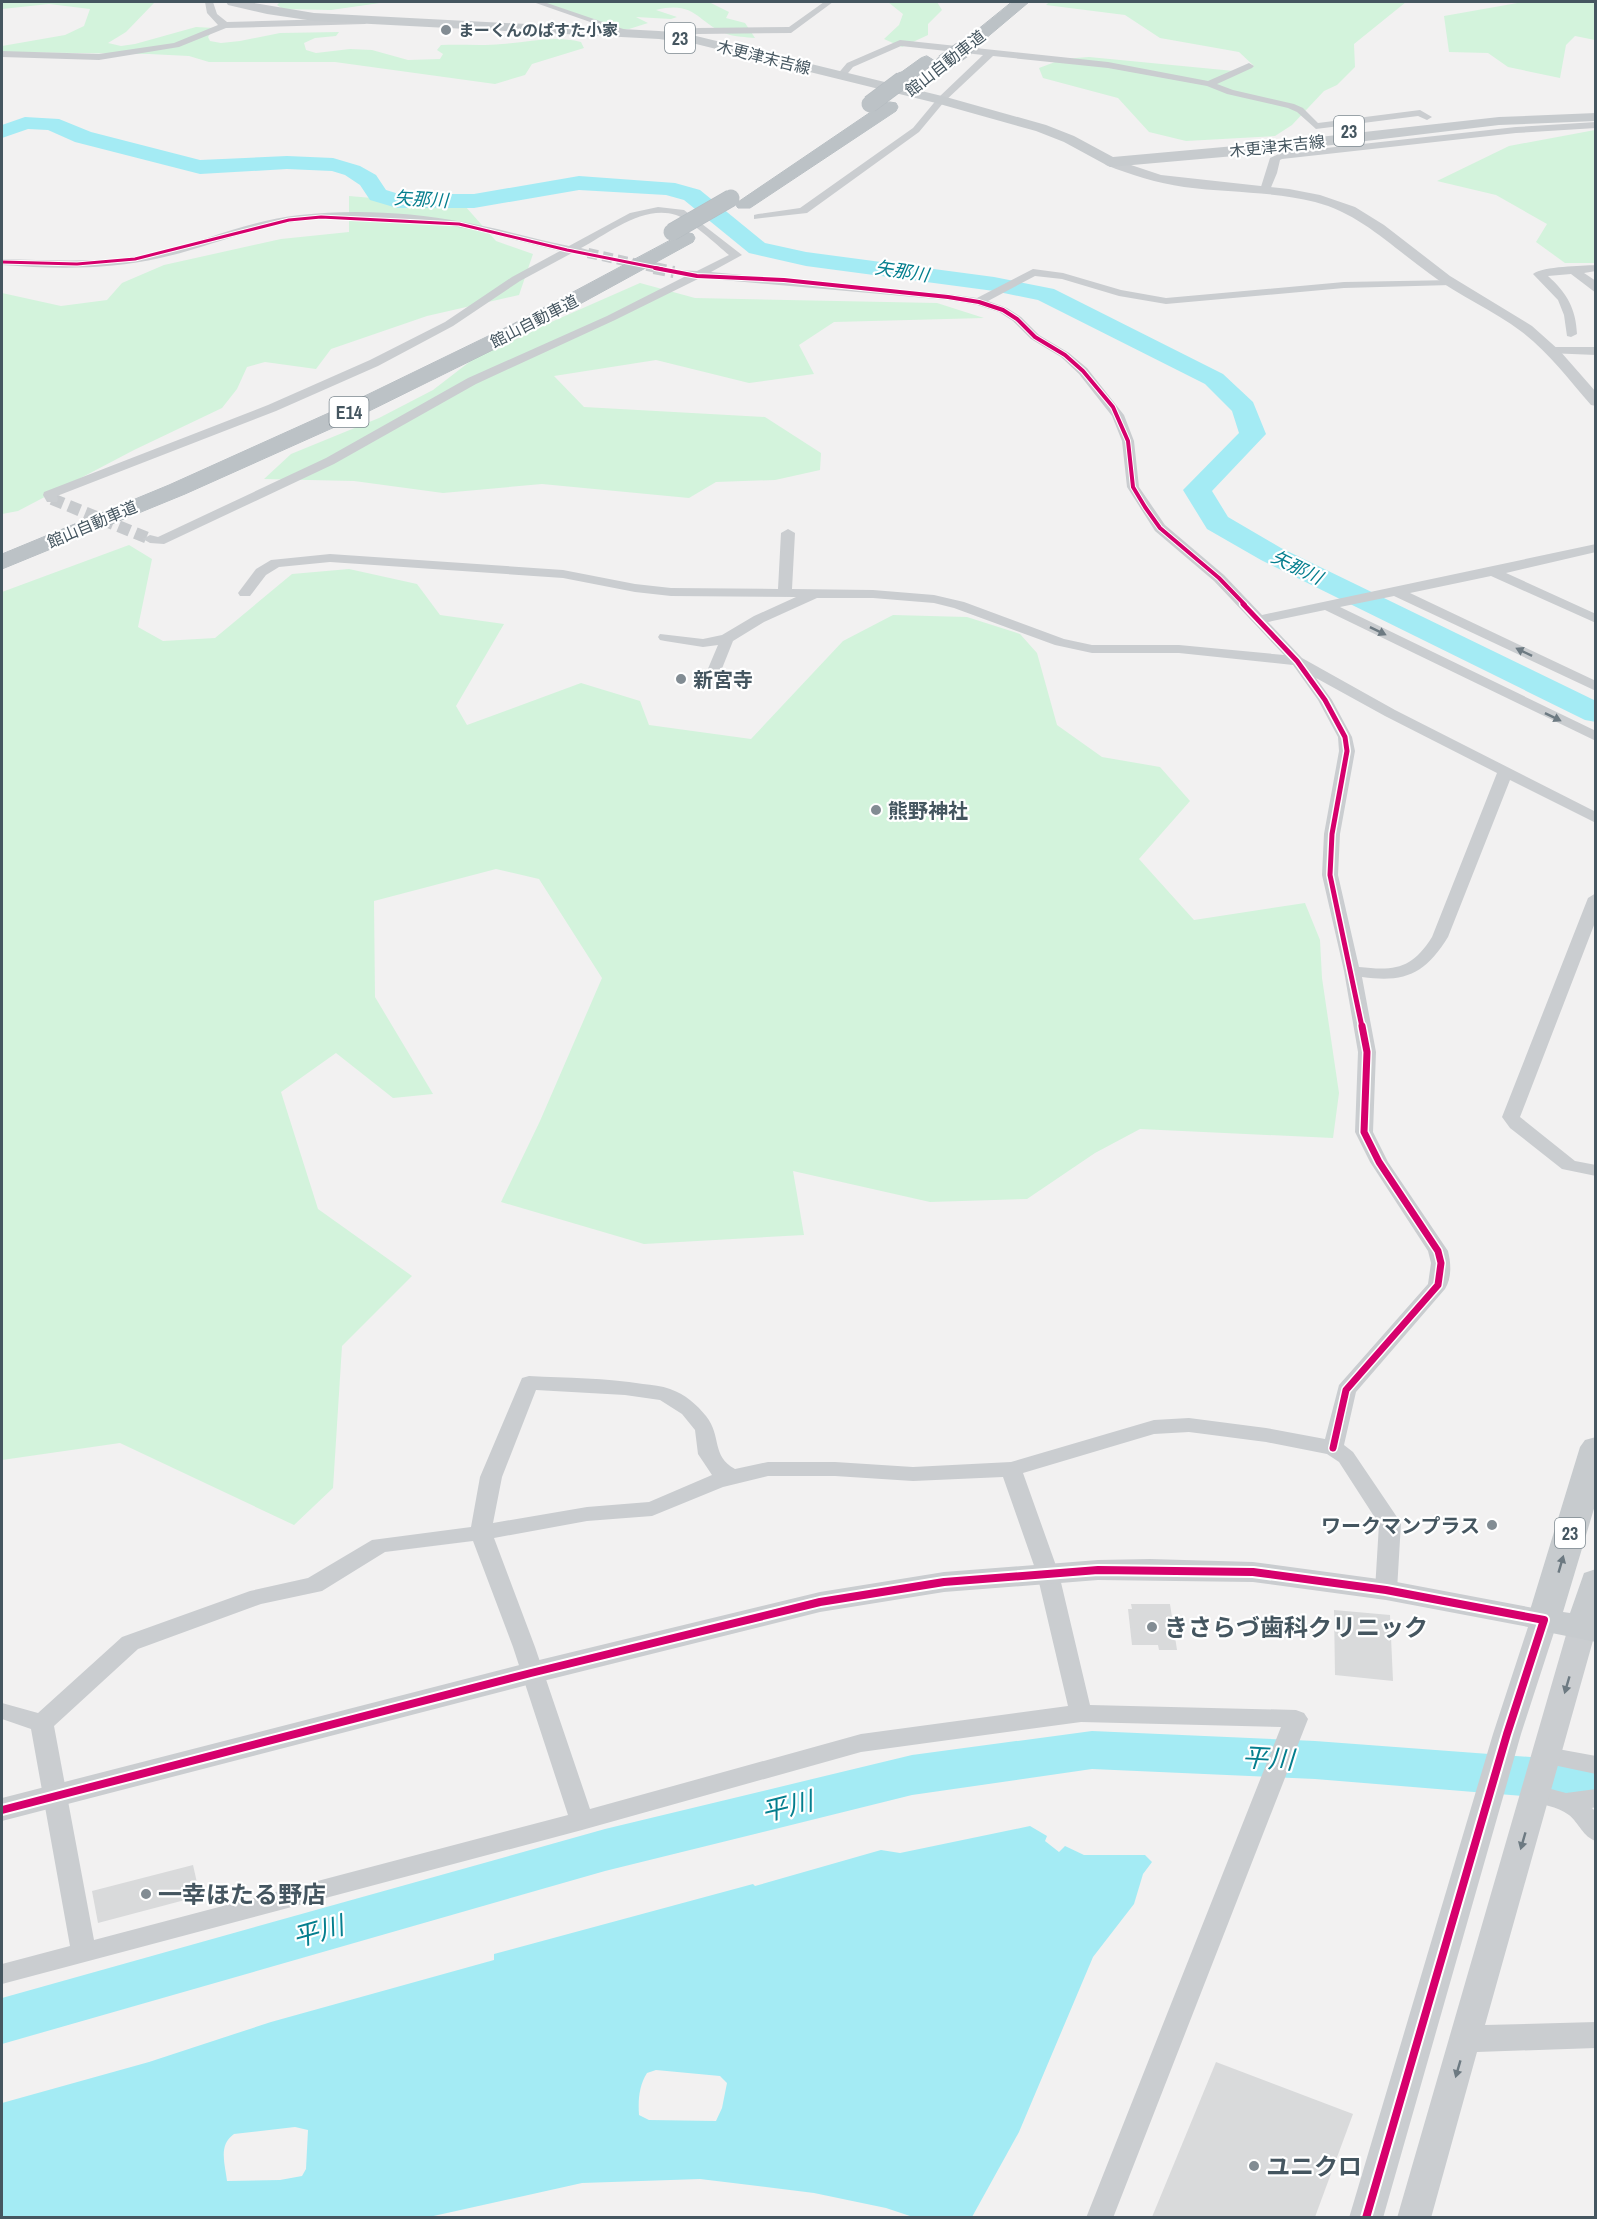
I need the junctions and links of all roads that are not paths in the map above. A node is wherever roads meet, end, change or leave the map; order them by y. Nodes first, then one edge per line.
1 (209, 2) edge
2 (233, 2) edge
3 (537, 2) edge
4 (829, 2) edge
5 (1001, 2) edge
6 (1021, 2) edge
7 (270, 6) edge
8 (366, 21) junction
9 (225, 25) junction
10 (636, 35) junction
11 (659, 36) junction
12 (2, 54) edge
13 (989, 54) junction
14 (1249, 66) dead end
15 (841, 76) junction
16 (1209, 84) junction
17 (941, 100) junction
18 (1596, 112) edge
19 (1427, 117) dead end
20 (1596, 117) edge
21 (1596, 125) edge
22 (1317, 130) junction
23 (1106, 160) junction
24 (1265, 190) junction
25 (738, 201) junction
26 (758, 217) dead end
27 (679, 235) junction
28 (567, 250) junction
29 (588, 254) tunnel mouth
30 (2, 262) edge
31 (1596, 268) edge
32 (1572, 269) junction
33 (674, 272) tunnel mouth
34 (697, 276) junction
35 (1451, 282) junction
36 (1596, 290) edge
37 (984, 300) junction
38 (1571, 334) dead end
39 (1552, 351) junction
40 (1596, 351) edge
41 (1596, 402) edge
42 (52, 499) dead end
43 (788, 533) dead end
44 (150, 539) tunnel mouth
45 (2, 546) edge
46 (1592, 551) edge
47 (2, 562) edge
48 (1491, 572) junction
49 (785, 592) junction
50 (1390, 592) junction
51 (245, 593) dead end
52 (820, 593) junction
53 (1331, 604) junction
54 (1596, 619) edge
55 (1258, 620) junction
56 (664, 637) dead end
57 (726, 639) junction
58 (1297, 661) junction
59 (714, 671) dead end
60 (1596, 687) edge
61 (1596, 737) edge
62 (1505, 772) junction
63 (1596, 818) edge
64 (1596, 898) edge
65 (1352, 971) junction
66 (1596, 1172) edge
67 (1596, 1446) edge
68 (1333, 1448) junction
69 (1011, 1469) junction
70 (732, 1477) junction
71 (481, 1533) junction
72 (1047, 1574) junction
73 (1596, 1581) edge
74 (1386, 1590) junction
75 (1544, 1620) junction
76 (1589, 1629) edge
77 (531, 1673) junction
78 (2, 1711) edge
79 (1081, 1713) junction
80 (42, 1723) junction
81 (1596, 1765) edge
82 (1542, 1775) junction
83 (54, 1796) junction
84 (1596, 1798) edge
85 (1567, 1802) junction
86 (2, 1810) edge
87 (582, 1821) junction
88 (1596, 1832) edge
89 (84, 1953) junction
90 (2, 1974) edge
91 (1596, 2035) edge
92 (1467, 2038) junction
93 (1099, 2217) edge
94 (1366, 2217) edge
95 (1414, 2217) edge

1 - 9 street
2 - 7 main road, 木更津末吉線 / 23
3 - 10 street
4 - 11 street
5 - 25 highway, 館山自動車道 / E14, bridge
6 - 25 highway, 館山自動車道 / E14, bridge
7 - 8 main road, 木更津末吉線 / 23
8 - 9 street
8 - 10 main road, 木更津末吉線 / 23
9 - 12 street
10 - 11 main road, 木更津末吉線 / 23
11 - 15 main road, 木更津末吉線 / 23
13 - 15 street
13 - 16 street
13 - 17 street
14 - 16 street
15 - 17 main road, 木更津末吉線 / 23
16 - 22 street
17 - 23 main road, 木更津末吉線 / 23
17 - 26 street
18 - 22 main road, 木更津末吉線 / 23
19 - 22 street
20 - 23 main road, 木更津末吉線 / 23
21 - 24 street
22 - 23 main road, 木更津末吉線 / 23
23 - 24 street
24 - 35 street
25 - 27 highway, 館山自動車道 / E14
27 - 45 highway, 館山自動車道 / E14
27 - 47 highway, 館山自動車道 / E14
28 - 29 street
28 - 30 street
28 - 34 street
28 - 42 street
31 - 32 street
32 - 36 street
32 - 38 street
33 - 34 street
34 - 37 street
34 - 44 street
35 - 37 street
35 - 39 street
37 - 55 street
39 - 40 street
39 - 41 street
43 - 49 street
46 - 48 street
48 - 50 street
48 - 54 street
49 - 51 street
49 - 52 street
50 - 53 street
60 -> 50 street
52 - 57 street
52 - 58 street
53 - 55 street
53 -> 61 street
55 - 58 street
56 - 57 street
57 - 59 street
58 - 62 street
58 - 65 street
62 - 63 street
62 - 65 street
64 - 66 street
65 - 68 street
75 -> 67 main road, 23
68 - 69 street
68 - 74 street
69 - 70 street
69 - 72 street
70 - 71 street
70 - 71 street
71 - 77 street
71 - 80 street
72 - 74 street
72 - 77 street
72 - 79 street
73 - 76 main road
74 - 75 street
75 - 76 main road
75 - 94 street
76 -> 82 street
77 - 83 street
77 - 87 street
78 - 80 street
79 - 87 street
79 - 93 street
80 - 83 street
81 - 82 street
82 - 85 street
82 -> 92 street
83 - 86 street
83 - 89 street
84 - 85 street
85 - 88 street
87 - 89 street
89 - 90 street
91 - 92 street
92 -> 95 street

